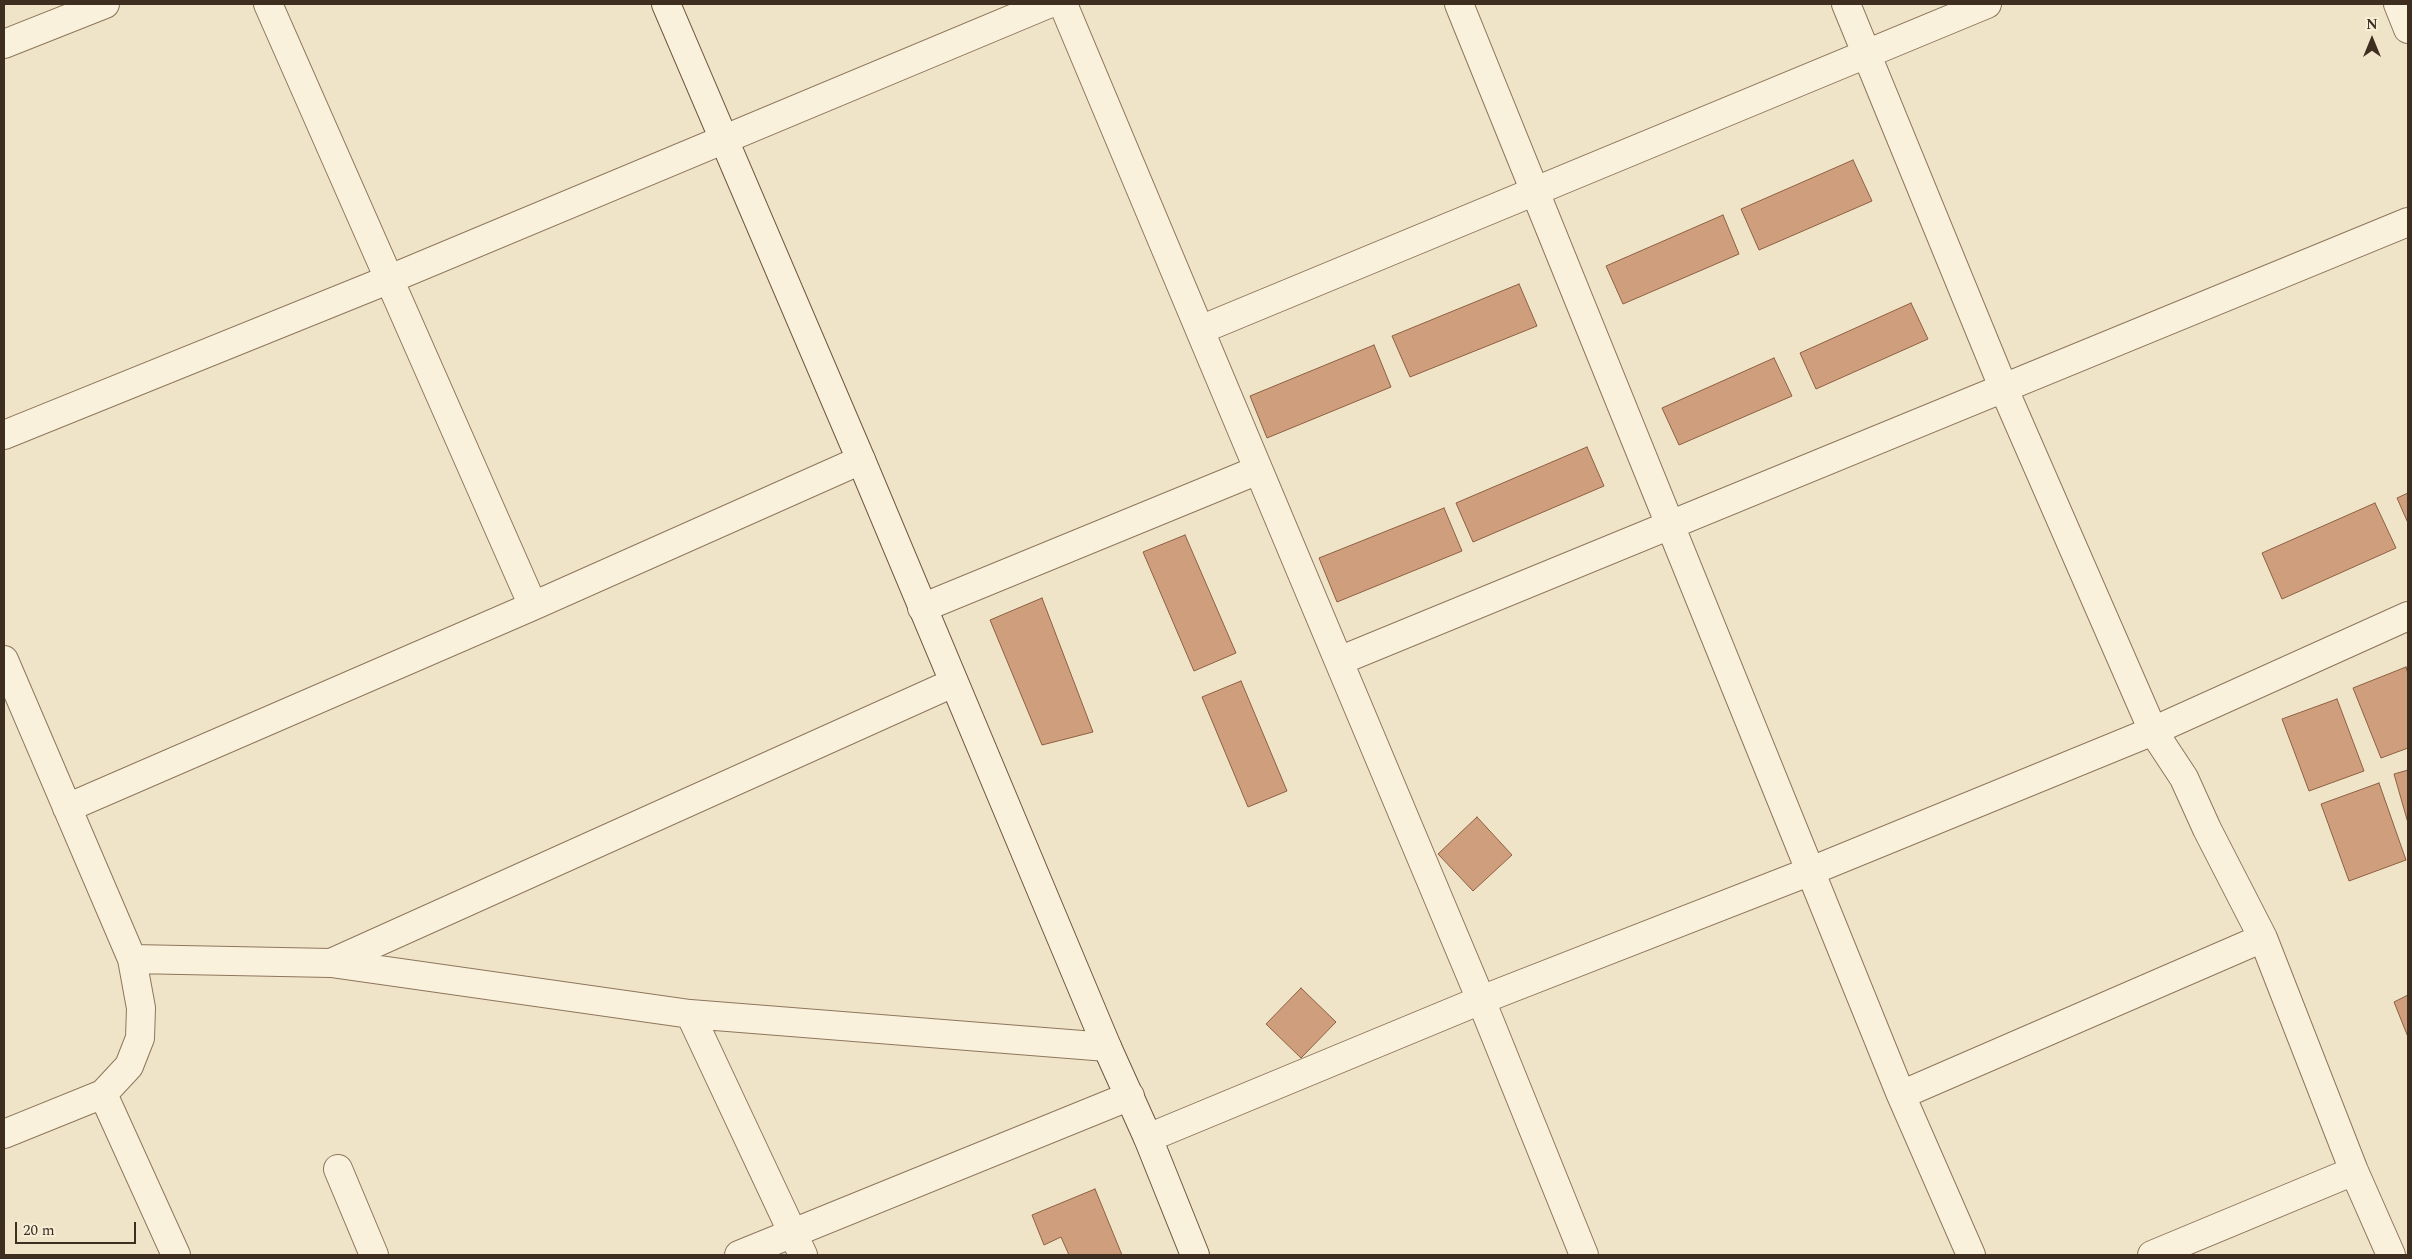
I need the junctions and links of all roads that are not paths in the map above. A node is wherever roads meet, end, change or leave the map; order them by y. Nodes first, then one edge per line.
1 (105, 4) edge
2 (268, 4) edge
3 (666, 4) edge
4 (1048, 4) edge
5 (1063, 4) edge
6 (1459, 4) edge
7 (1846, 4) edge
8 (1987, 4) edge
9 (2398, 4) edge
10 (2408, 29) edge
11 (4, 44) edge
12 (1867, 55) junction
13 (723, 138) junction
14 (1537, 192) junction
15 (2408, 222) edge
16 (390, 279) junction
17 (1200, 330) junction
18 (2003, 387) junction
19 (4, 435) edge
20 (861, 460) junction
21 (1258, 470) junction
22 (1671, 524) junction
23 (533, 606) junction
24 (922, 608) junction
25 (2408, 616) edge
26 (1339, 661) junction
27 (5, 666) edge
28 (954, 683) junction
29 (2153, 731) junction
30 (67, 808) junction
31 (1811, 871) junction
32 (2263, 938) junction
33 (132, 959) junction
34 (332, 963) junction
35 (1480, 1000) junction
36 (690, 1014) junction
37 (1107, 1048) junction
38 (103, 1094) junction
39 (1901, 1095) junction
40 (1130, 1096) junction
41 (4, 1134) edge
42 (1148, 1138) junction
43 (338, 1169) dead end
44 (2354, 1171) junction
45 (798, 1244) edge
46 (176, 1255) edge
47 (374, 1255) edge
48 (738, 1255) edge
49 (1195, 1255) edge
50 (1584, 1255) edge
51 (1971, 1255) edge
52 (2152, 1255) edge
53 (2391, 1255) edge

1 - 11 street
2 - 16 street
3 - 13 street
4 - 13 street
5 - 17 street
6 - 14 street
7 - 12 street
8 - 12 street
9 - 10 street
12 - 14 street
12 - 18 street
13 - 16 street
13 - 20 street
14 - 17 street
14 - 22 street
15 - 18 street
16 - 19 street
16 - 23 street
17 - 21 street
18 - 22 street
18 - 29 street
20 - 23 street
20 - 24 street
21 - 24 street
21 - 26 street
22 - 26 street
22 - 31 street
23 - 30 street
24 - 28 street
25 - 29 street
26 - 35 street
27 - 30 street
28 - 34 street
28 - 37 street
29 - 31 street
29 - 32 street
30 - 33 street
31 - 35 street
31 - 39 street
32 - 39 street
32 - 44 street
33 - 34 street
33 - 38 street
34 - 36 street
35 - 42 street
35 - 50 street
36 - 37 street
36 - 45 street
37 - 40 street
38 - 41 street
38 - 46 street
39 - 51 street
40 - 42 street
40 - 45 street
42 - 49 street
43 - 47 street
44 - 52 street
44 - 53 street
45 - 48 street

